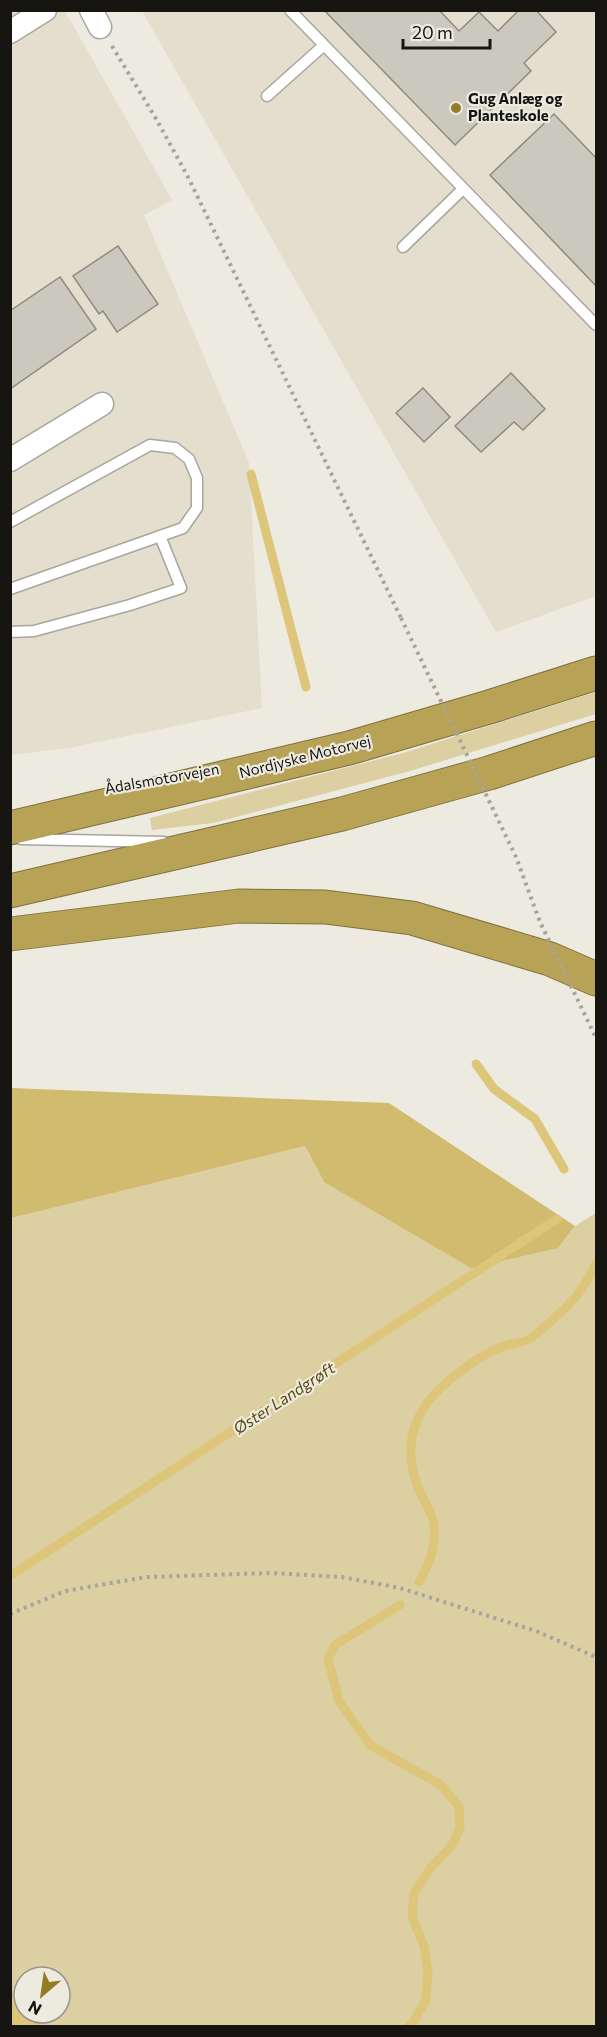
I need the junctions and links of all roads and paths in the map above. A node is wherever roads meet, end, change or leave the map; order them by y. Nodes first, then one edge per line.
1 (45, 10) edge
2 (290, 10) edge
3 (96, 19) edge
4 (10, 32) edge
5 (323, 46) junction
6 (267, 96) dead end
7 (463, 189) junction
8 (403, 247) dead end
9 (597, 326) edge
10 (102, 404) dead end
11 (10, 460) edge
12 (10, 522) edge
13 (160, 536) junction
14 (10, 589) edge
15 (10, 632) edge
16 (597, 673) edge
17 (597, 738) edge
18 (349, 748) junction
19 (10, 804) edge
20 (10, 828) edge
21 (10, 839) edge
22 (221, 843) junction
23 (10, 891) edge
24 (10, 934) edge
25 (597, 979) edge
26 (597, 1038) edge
27 (10, 1614) edge
28 (597, 1657) edge

1 - 4 street
2 - 5 lane
3 - 26 path, bridge
5 - 6 lane
5 - 7 lane
7 - 8 lane
7 - 9 lane
10 - 11 street
12 - 13 lane
13 - 14 lane
13 - 15 lane
16 - 18 highway, Nordjyske Motorvej
17 - 22 highway
18 - 19 highway, Ådalsmotorvejen
18 - 20 highway, Nordjyske Motorvej
21 - 22 lane
22 - 23 highway
24 - 25 highway
27 - 28 path

